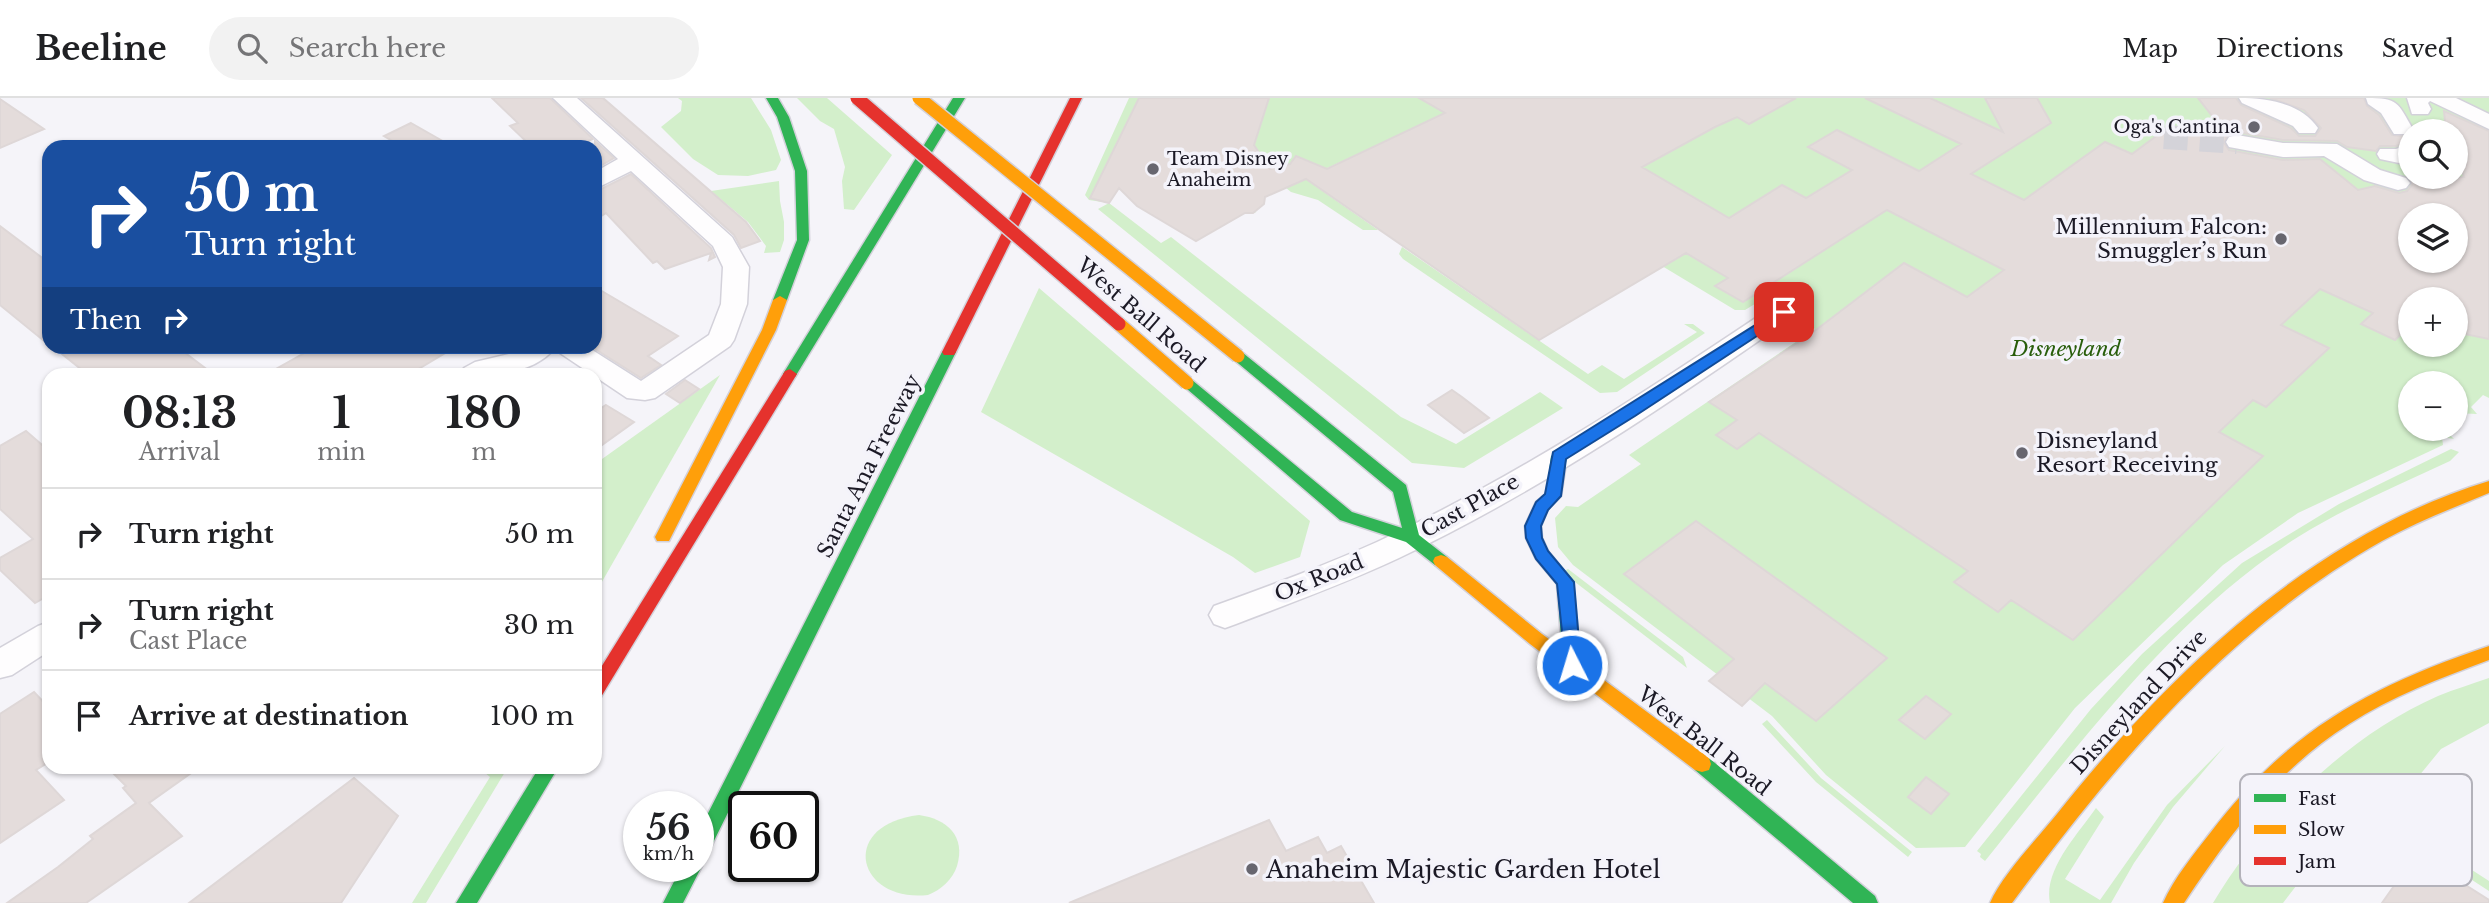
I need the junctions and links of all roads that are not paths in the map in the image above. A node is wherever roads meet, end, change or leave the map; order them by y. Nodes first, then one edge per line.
1 (564, 98) edge
2 (772, 98) edge
3 (857, 98) edge
4 (919, 98) edge
5 (959, 98) edge
6 (1076, 98) edge
7 (2250, 98) edge
8 (2378, 98) edge
9 (2418, 115) edge
10 (2489, 122) edge
11 (2316, 137) junction
12 (2237, 142) tunnel mouth
13 (2392, 153) edge
14 (634, 160) junction
15 (602, 177) edge
16 (2398, 183) dead end
17 (1785, 312) dead end
18 (530, 354) edge
19 (579, 354) edge
20 (486, 363) edge
21 (602, 368) edge
22 (602, 368) edge
23 (1559, 456) junction
24 (2489, 487) edge
25 (1412, 538) junction
26 (657, 549) dead end
27 (626, 609) dead end
28 (1225, 615) dead end
29 (42, 639) edge
30 (2489, 653) edge
31 (602, 656) edge
32 (0, 665) edge
33 (1572, 665) junction
34 (602, 681) edge
35 (544, 774) edge
36 (2269, 774) edge
37 (2240, 806) edge
38 (714, 821) edge
39 (684, 882) edge
40 (466, 903) edge
41 (673, 903) edge
42 (1868, 903) edge
43 (2000, 903) edge
44 (2173, 903) edge

1 - 14 street
2 - 26 main road
3 - 25 main road, West Ball Road, bridge
4 - 25 main road, West Ball Road, bridge
5 - 34 main road
6 - 38 main road, Santa Ana Freeway
7 - 11 street
8 - 9 street
9 - 10 street
11 - 12 street
11 - 13 street
11 - 16 street
14 - 15 street
14 - 21 street
17 - 23 street, Cast Place
18 - 20 street
19 - 22 street
23 - 25 street, Cast Place
23 - 33 main road
24 - 43 main road, Disneyland Drive
25 - 28 street, Ox Road
25 - 33 main road, West Ball Road
27 - 31 main road
29 - 32 street
30 - 36 main road
33 - 42 main road, West Ball Road
35 - 40 main road
37 - 44 main road
39 - 41 main road

